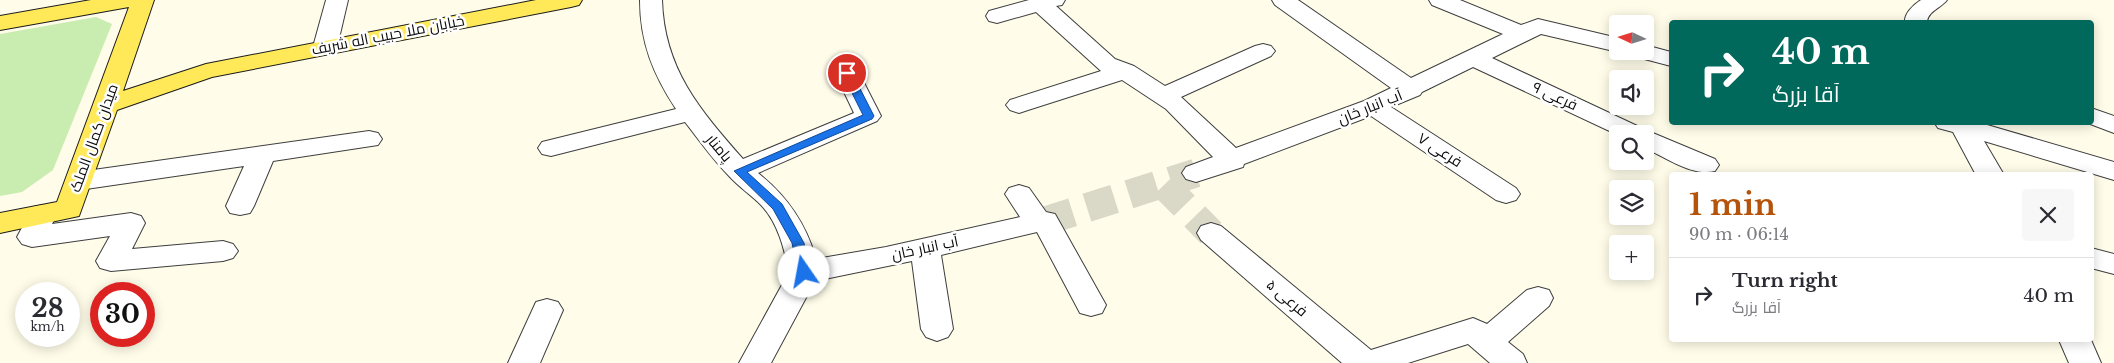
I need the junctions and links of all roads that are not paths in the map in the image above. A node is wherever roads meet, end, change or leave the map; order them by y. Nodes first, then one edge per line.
1 (128, 0) edge
2 (143, 0) edge
3 (337, 0) edge
4 (571, 0) edge
5 (651, 0) edge
6 (1284, 0) edge
7 (1440, 0) edge
8 (1936, 0) edge
9 (1047, 2) edge
10 (516, 5) edge
11 (997, 16) dead end
12 (1916, 20) edge
13 (0, 23) edge
14 (1529, 30) junction
15 (1609, 44) edge
16 (325, 47) junction
17 (1263, 51) dead end
18 (1654, 54) edge
19 (1473, 58) junction
20 (1669, 58) edge
21 (206, 71) junction
22 (1125, 71) junction
23 (847, 73) dead end
24 (117, 74) junction
25 (1411, 90) junction
26 (1162, 96) junction
27 (1019, 105) dead end
28 (105, 106) junction
29 (1373, 106) junction
30 (690, 113) junction
31 (2094, 117) edge
32 (1617, 125) edge
33 (1958, 125) edge
34 (1960, 125) edge
35 (2114, 125) edge
36 (369, 139) dead end
37 (1654, 142) edge
38 (551, 148) dead end
39 (262, 155) junction
40 (1234, 161) junction
41 (1704, 165) dead end
42 (739, 171) junction
43 (2114, 171) edge
44 (1988, 172) edge
45 (1196, 173) tunnel mouth
46 (79, 181) junction
47 (1019, 194) dead end
48 (1506, 194) dead end
49 (240, 206) dead end
50 (43, 214) junction
51 (1042, 222) junction
52 (0, 223) edge
53 (1211, 233) tunnel mouth
54 (925, 248) junction
55 (224, 251) dead end
56 (2094, 259) edge
57 (2114, 264) edge
58 (804, 272) junction
59 (1538, 298) dead end
60 (1091, 305) dead end
61 (547, 310) dead end
62 (937, 329) dead end
63 (1487, 342) junction
64 (2076, 342) edge
65 (524, 363) edge
66 (755, 363) edge
67 (1364, 363) edge
68 (1370, 363) edge
69 (1511, 363) edge
70 (2085, 363) edge

1 - 13 main road
2 - 24 main road, میدان کمال الملک
3 - 16 street
4 - 10 main road, خیابان ملا حبیب اله شریف
5 - 30 street, پامنار
6 - 25 street
7 - 14 street
8 - 12 street
9 - 11 street
9 - 22 street
10 - 16 main road, خیابان ملا حبیب اله شریف
14 - 15 street
14 - 19 street, آب انبار خان
16 - 21 main road, خیابان ملا حبیب اله شریف
17 - 26 street
18 - 20 street
19 - 25 street, آب انبار خان
19 - 32 street, فرعی ۹
21 - 24 main road, خیابان ملا حبیب اله شریف
21 - 28 main road, خیابان ملا حبیب اله شریف
22 - 26 street
22 - 27 street
23 - 42 street
24 - 28 main road, میدان کمال الملک
25 - 29 street, آب انبار خان
26 - 40 street
28 - 46 main road, میدان کمال الملک
29 - 40 street, آب انبار خان
29 - 48 street, فرعی ۷
30 - 38 street
30 - 42 street, پامنار
31 - 35 street
33 - 44 street
34 - 43 street
36 - 39 street
37 - 41 street
39 - 46 street
39 - 49 street
40 - 45 street, آب انبار خان
42 - 58 street, پامنار
46 - 50 main road, میدان کمال الملک
47 - 51 street
50 - 52 main road, میدان کمال الملک
50 - 55 street
51 - 54 street, آب انبار خان
51 - 60 street
53 - 67 street, فرعی ۵
54 - 58 street, آب انبار خان
54 - 62 street
56 - 57 street
58 - 66 street
59 - 63 street
61 - 65 street
63 - 68 street
63 - 69 street
64 - 70 street

